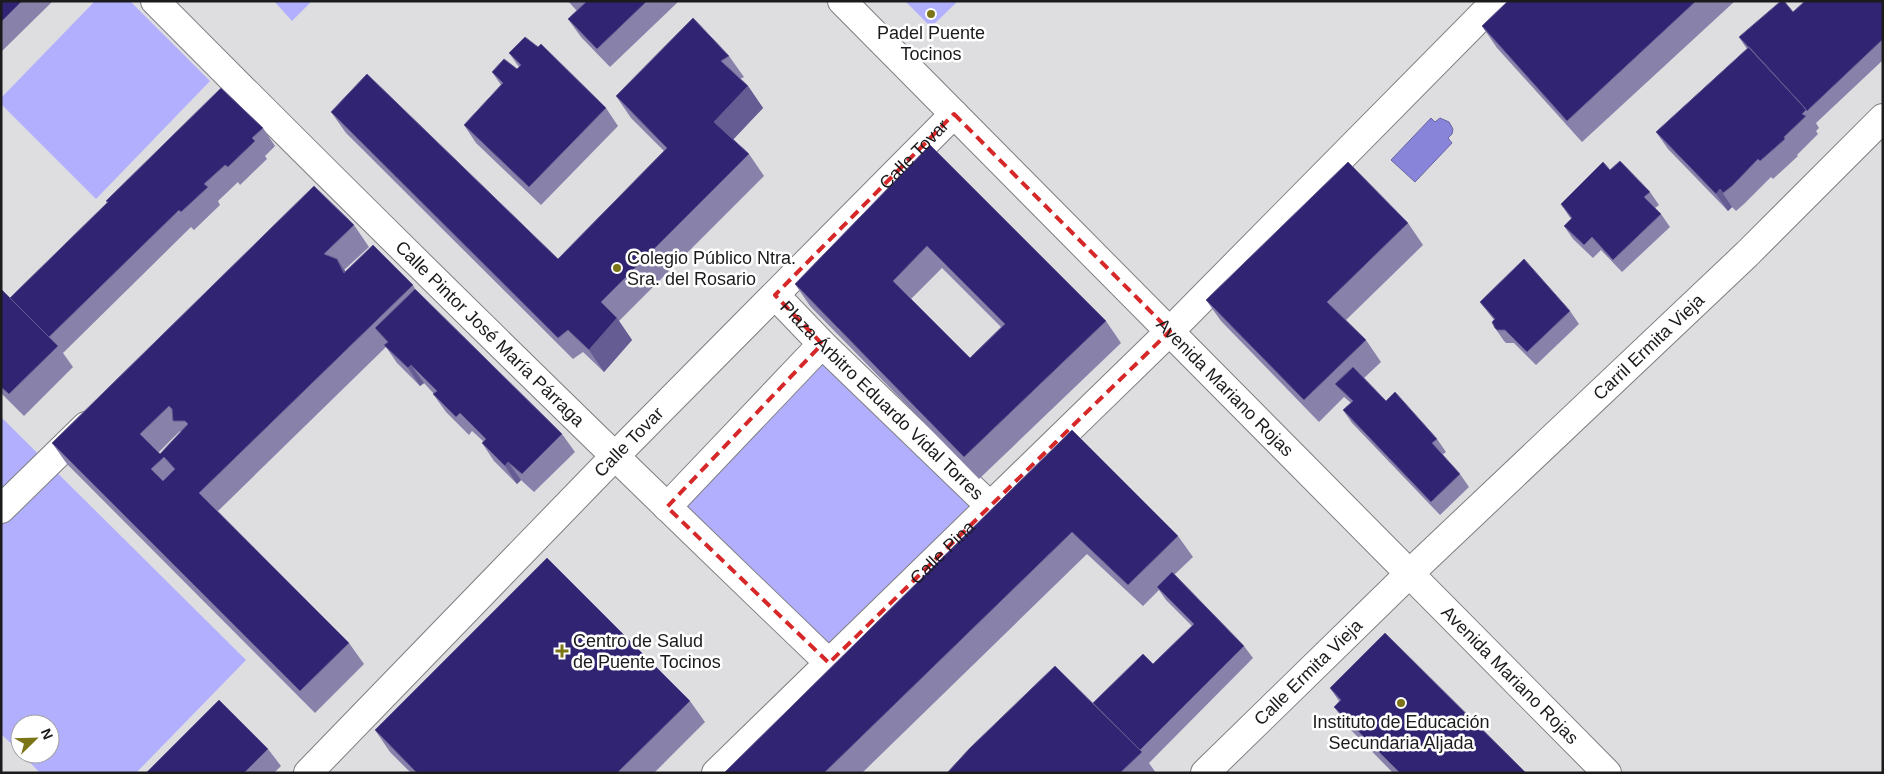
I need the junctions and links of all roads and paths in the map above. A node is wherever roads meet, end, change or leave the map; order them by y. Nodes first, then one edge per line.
1 (155, 1) edge
2 (842, 1) edge
3 (1496, 1) edge
4 (954, 114) junction
5 (1883, 118) edge
6 (774, 295) junction
7 (1170, 331) junction
8 (822, 344) junction
9 (103, 410) edge
10 (615, 456) junction
11 (990, 506) junction
12 (666, 507) junction
13 (1, 509) edge
14 (1410, 573) junction
15 (829, 663) junction
16 (318, 769) edge
17 (716, 773) edge
18 (1205, 773) edge
19 (1607, 773) edge

1 - 10 street, Calle Pintor José María Párraga
2 - 4 street, Avenida Mariano Rojas
3 - 7 street, Calle Pina
4 - 6 street, Calle Tovar
4 - 7 street, Avenida Mariano Rojas
5 - 14 street, Carril Ermita Vieja
6 - 8 street, Plaza Árbitro Eduardo Vidal Torres
6 - 10 street, Calle Tovar
7 - 11 street, Calle Pina
7 - 14 street, Avenida Mariano Rojas
8 - 11 street, Plaza Árbitro Eduardo Vidal Torres
8 - 12 street
9 - 13 street
10 - 12 street, Calle Pintor José María Párraga
10 - 16 street, Calle Tovar
11 - 15 street, Calle Pina
12 - 15 street, Calle Pintor José María Párraga
14 - 18 street, Calle Ermita Vieja
14 - 19 street, Avenida Mariano Rojas
15 - 17 street, Calle Pina

